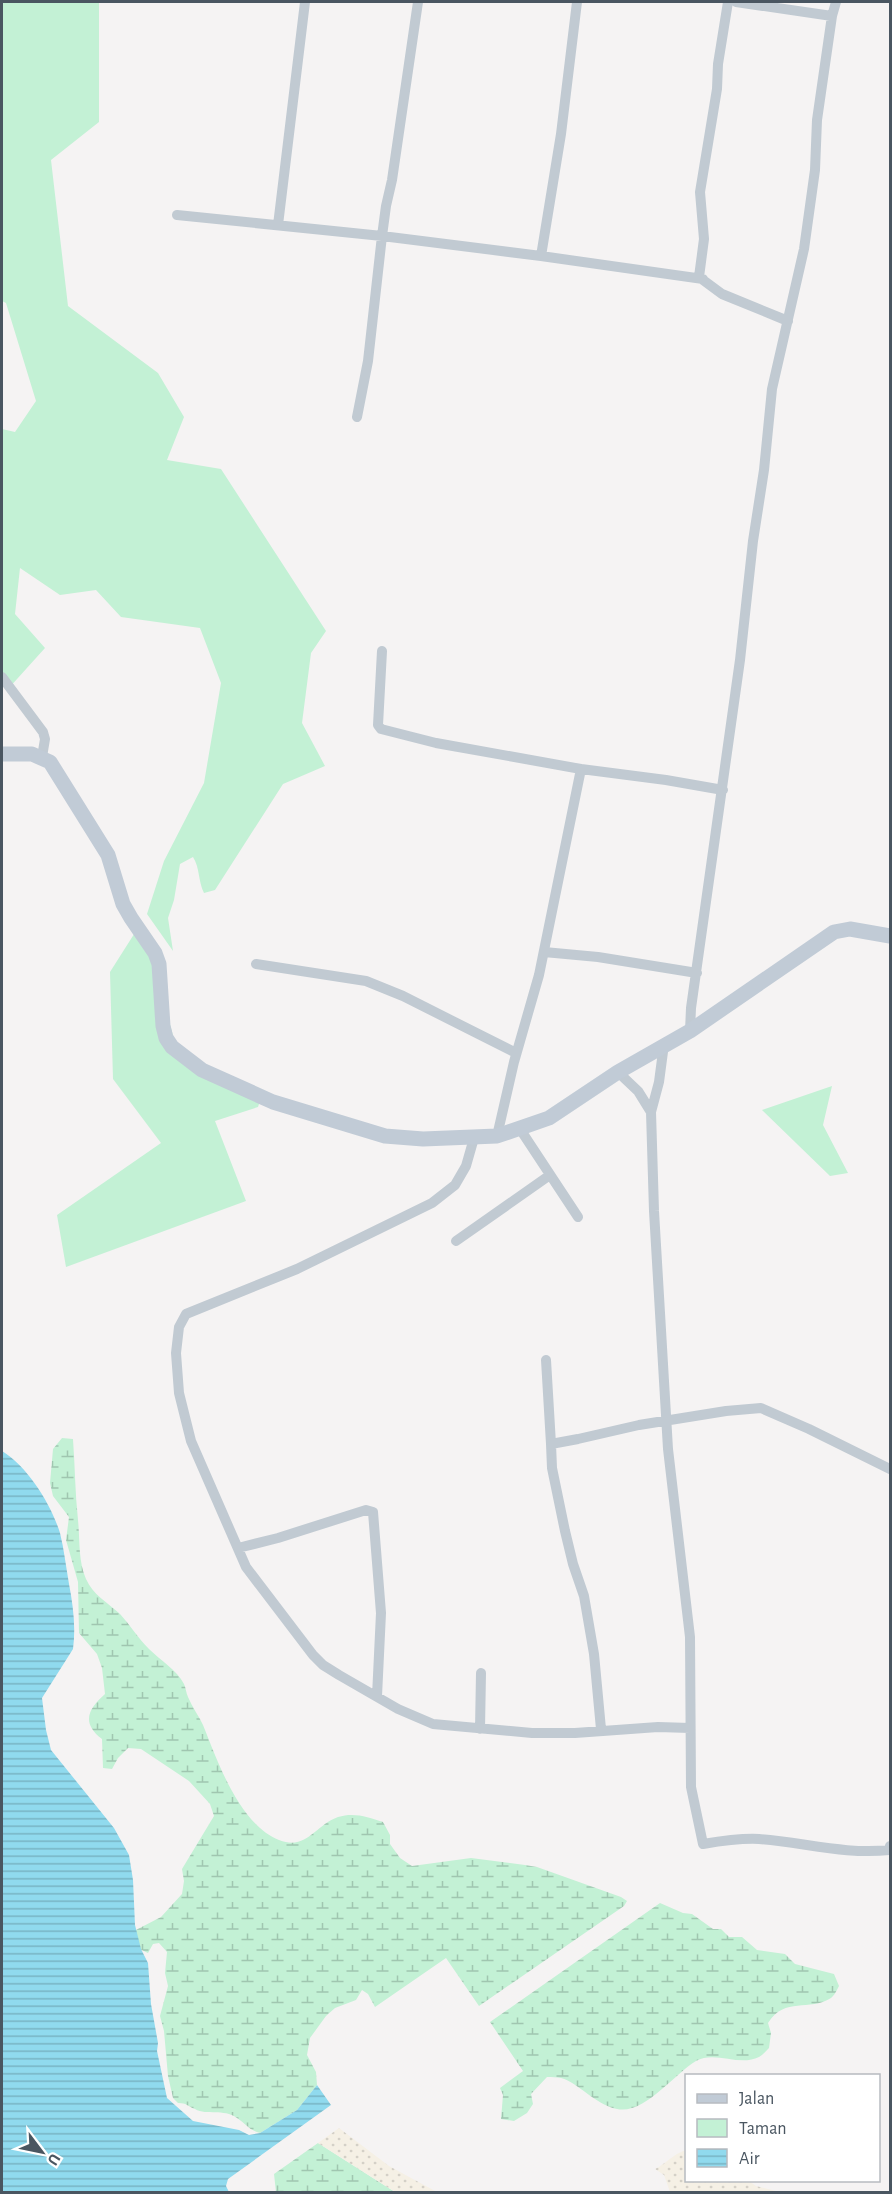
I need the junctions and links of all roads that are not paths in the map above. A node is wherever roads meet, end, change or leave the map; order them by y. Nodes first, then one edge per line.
1 (305, 2) edge
2 (418, 2) edge
3 (577, 2) edge
4 (728, 2) edge
5 (736, 2) edge
6 (836, 2) edge
7 (832, 16) junction
8 (177, 215) dead end
9 (278, 225) junction
10 (382, 236) junction
11 (541, 256) junction
12 (704, 279) junction
13 (788, 321) junction
14 (357, 417) dead end
15 (382, 651) dead end
16 (2, 677) edge
17 (2, 754) edge
18 (42, 757) junction
19 (581, 769) junction
20 (723, 790) junction
21 (891, 936) edge
22 (544, 952) junction
23 (256, 964) dead end
24 (697, 973) junction
25 (690, 1031) junction
26 (664, 1044) junction
27 (516, 1053) junction
28 (618, 1072) junction
29 (651, 1112) junction
30 (520, 1129) junction
31 (497, 1136) junction
32 (474, 1138) junction
33 (550, 1174) junction
34 (578, 1217) dead end
35 (456, 1241) dead end
36 (546, 1360) dead end
37 (666, 1421) junction
38 (551, 1444) junction
39 (891, 1469) edge
40 (238, 1548) junction
41 (481, 1673) dead end
42 (377, 1696) junction
43 (690, 1728) junction
44 (480, 1729) junction
45 (601, 1729) junction
46 (890, 1851) edge

1 - 9 street
2 - 10 street
3 - 11 street
4 - 12 street
5 - 7 street
6 - 7 street
7 - 13 street
8 - 9 street
9 - 10 street
10 - 11 street
10 - 14 street
11 - 12 street
12 - 13 street
13 - 20 street
15 - 19 street
16 - 18 street
17 - 18 main road
18 - 32 main road
19 - 20 street
19 - 22 street
20 - 24 street
21 - 25 main road
22 - 24 street
22 - 27 street
23 - 27 street
24 - 25 street
25 - 26 main road
26 - 28 main road
26 - 29 street
27 - 31 street
28 - 29 street
28 - 30 main road
29 - 37 street
30 - 31 main road
30 - 33 street
31 - 32 main road
32 - 40 street
33 - 34 street
33 - 35 street
36 - 38 street
37 - 38 street
37 - 39 street
37 - 43 street
38 - 45 street
40 - 42 street
40 - 42 street
41 - 44 street
42 - 44 street
43 - 45 street
43 - 46 street
44 - 45 street

